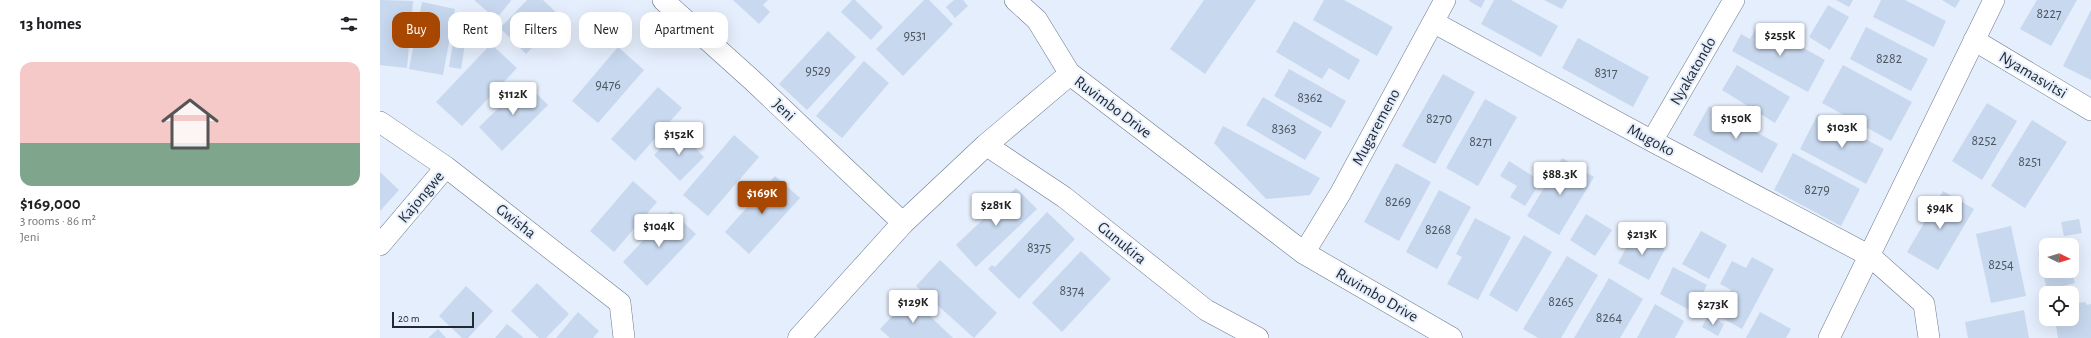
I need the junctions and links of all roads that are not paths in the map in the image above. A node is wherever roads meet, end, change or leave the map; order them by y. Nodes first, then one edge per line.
1 (663, 0) edge
2 (1014, 0) edge
3 (1445, 0) edge
4 (1734, 0) edge
5 (1994, 0) edge
6 (1433, 22) junction
7 (1974, 40) junction
8 (1070, 74) junction
9 (2091, 110) edge
10 (380, 122) edge
11 (1652, 141) junction
12 (986, 145) junction
13 (446, 167) junction
14 (903, 223) junction
15 (380, 245) edge
16 (1304, 253) junction
17 (1870, 256) junction
18 (624, 338) edge
19 (798, 338) edge
20 (1258, 338) edge
21 (1451, 338) edge
22 (1829, 338) edge
23 (1929, 338) edge

1 - 14 street, Jeni
2 - 8 street
3 - 6 street, Mugaremeno
4 - 11 street, Nyakatondo
5 - 7 street
6 - 11 street, Mugoko
6 - 16 street, Mugaremeno
7 - 9 street, Nyamasvitsi
7 - 17 street
8 - 12 street, Ruvimbo Drive
8 - 16 street, Ruvimbo Drive
10 - 13 street, Gwisha
11 - 17 street, Mugoko
12 - 14 street, Ruvimbo Drive
12 - 20 street, Gunukira
13 - 15 street, Kajongwe
13 - 18 street, Gwisha
14 - 19 street, Ruvimbo Drive
16 - 21 street, Ruvimbo Drive
17 - 22 street
17 - 23 street, Mugoko

